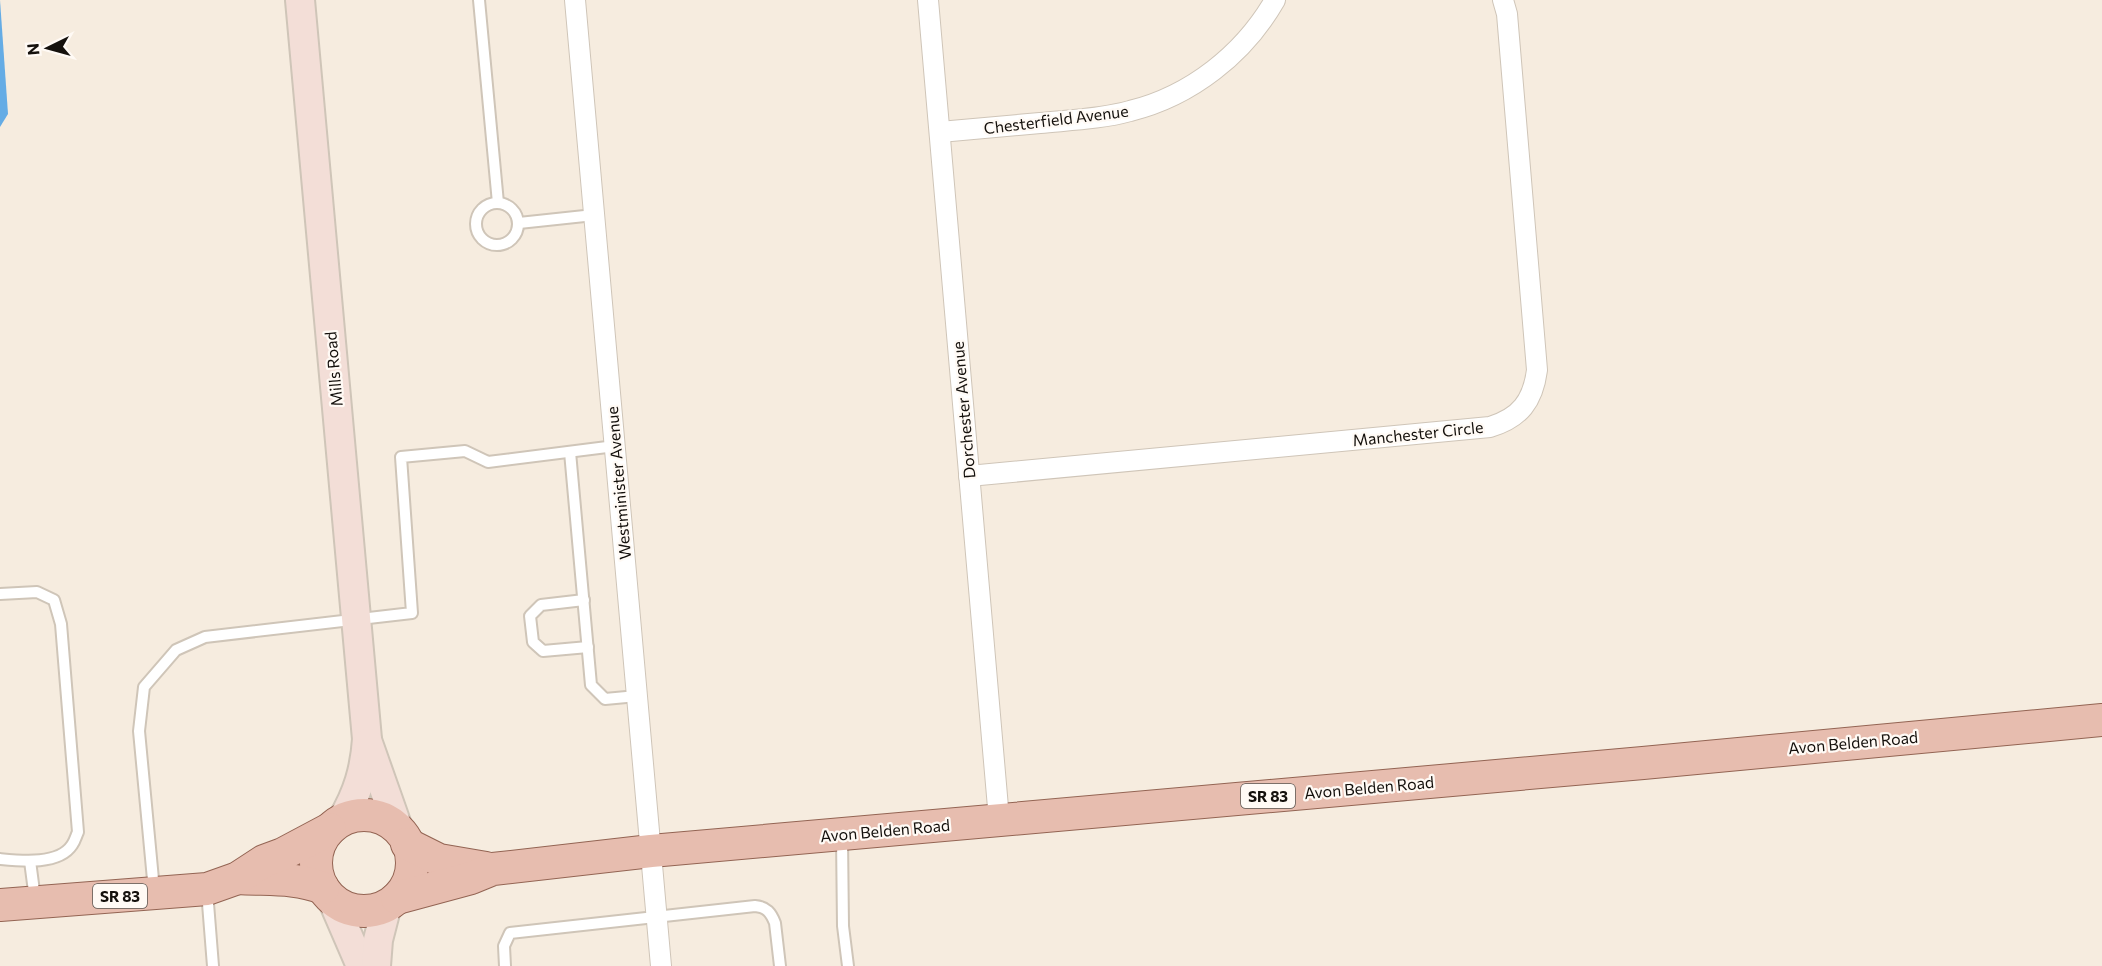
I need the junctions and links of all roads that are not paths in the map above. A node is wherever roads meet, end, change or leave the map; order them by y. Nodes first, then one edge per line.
1 (300, 0) edge
2 (479, 0) edge
3 (575, 0) edge
4 (928, 0) edge
5 (1275, 0) edge
6 (1503, 0) edge
7 (940, 132) junction
8 (498, 203) junction
9 (594, 215) junction
10 (519, 223) junction
11 (615, 446) junction
12 (570, 452) junction
13 (969, 476) junction
14 (0, 594) edge
15 (584, 600) junction
16 (356, 618) junction
17 (588, 647) junction
18 (637, 696) junction
19 (2102, 720) edge
20 (367, 739) junction
21 (999, 819) junction
22 (336, 825) junction
23 (842, 834) junction
24 (404, 838) junction
25 (651, 851) junction
26 (0, 859) edge
27 (30, 861) junction
28 (493, 869) junction
29 (238, 878) junction
30 (207, 889) junction
31 (154, 893) junction
32 (327, 894) junction
33 (36, 902) junction
34 (392, 902) junction
35 (0, 905) edge
36 (657, 916) junction
37 (213, 966) edge
38 (361, 966) edge
39 (376, 966) edge
40 (505, 966) edge
41 (661, 966) edge
42 (780, 966) edge
43 (848, 966) edge

1 - 16 street, Mills Road
2 - 8 lane
3 - 9 street, Westminister Avenue
4 - 7 street, Dorchester Avenue
5 - 7 street, Chesterfield Avenue
6 - 13 street, Manchester Circle
7 - 13 street, Dorchester Avenue
8 - 10 lane
8 - 10 lane
9 - 10 lane
9 - 11 street, Westminister Avenue
11 - 12 lane
11 - 18 street, Westminister Avenue
12 - 15 lane
12 - 16 lane
13 - 21 street, Dorchester Avenue
14 - 27 lane
15 - 17 lane
15 - 17 lane
16 - 20 street, Mills Road
16 - 31 lane
17 - 18 lane
18 - 25 street, Westminister Avenue
19 - 21 main road, Avon Belden Road / SR 83
20 - 22 street, Mills Road
20 - 24 street, Mills Road
21 - 23 main road, Avon Belden Road / SR 83
22 - 24 main road
22 - 29 main road, SR 83
22 - 32 main road
23 - 25 main road, Avon Belden Road / SR 83
23 - 43 lane
24 - 28 main road, Avon Belden Road / SR 83
24 - 34 main road
25 - 28 main road, Avon Belden Road / SR 83
25 - 36 street, Westminister Avenue
26 - 27 lane
27 - 33 lane
28 - 34 main road, Avon Belden Road / SR 83
29 - 30 main road, SR 83
29 - 32 main road, SR 83
30 - 31 main road, SR 83
30 - 37 lane
31 - 33 main road, SR 83
32 - 34 main road
32 - 38 street
33 - 35 main road, SR 83
34 - 39 street
36 - 40 lane
36 - 41 street, Westminister Avenue
36 - 42 lane

